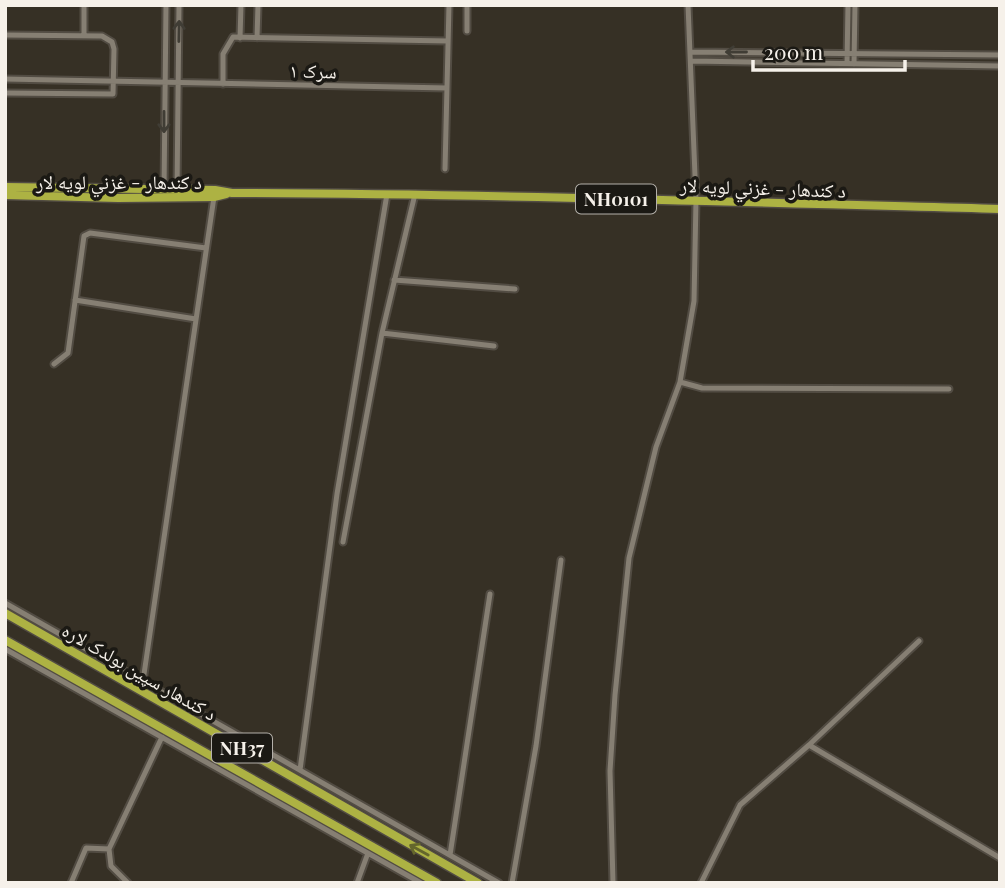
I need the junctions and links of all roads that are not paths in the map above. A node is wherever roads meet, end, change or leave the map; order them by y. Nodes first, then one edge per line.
1 (85, 5) edge
2 (166, 5) edge
3 (179, 5) edge
4 (241, 5) edge
5 (258, 5) edge
6 (449, 5) edge
7 (467, 5) edge
8 (688, 5) edge
9 (848, 5) edge
10 (855, 5) edge
11 (467, 32) dead end
12 (5, 35) edge
13 (84, 36) junction
14 (240, 37) junction
15 (257, 38) junction
16 (448, 41) junction
17 (692, 52) junction
18 (851, 53) junction
19 (1000, 55) edge
20 (692, 61) junction
21 (850, 64) junction
22 (1000, 66) edge
23 (5, 79) edge
24 (113, 82) junction
25 (164, 83) junction
26 (178, 83) junction
27 (223, 84) junction
28 (447, 88) junction
29 (5, 93) edge
30 (445, 169) dead end
31 (5, 187) edge
32 (164, 193) junction
33 (177, 193) junction
34 (215, 193) junction
35 (387, 194) junction
36 (415, 194) junction
37 (5, 195) edge
38 (696, 200) junction
39 (1000, 209) edge
40 (206, 248) junction
41 (394, 280) junction
42 (515, 289) dead end
43 (75, 300) junction
44 (196, 319) junction
45 (382, 332) junction
46 (494, 346) dead end
47 (54, 364) dead end
48 (680, 382) junction
49 (949, 389) dead end
50 (343, 542) dead end
51 (561, 560) dead end
52 (490, 594) dead end
53 (5, 603) edge
54 (5, 613) edge
55 (5, 640) edge
56 (919, 641) dead end
57 (5, 649) edge
58 (143, 681) junction
59 (162, 737) junction
60 (809, 744) junction
61 (300, 770) junction
62 (109, 849) junction
63 (368, 853) junction
64 (450, 855) junction
65 (1000, 858) edge
66 (71, 883) edge
67 (128, 883) edge
68 (357, 883) edge
69 (421, 883) edge
70 (437, 883) edge
71 (478, 883) edge
72 (499, 883) edge
73 (512, 883) edge
74 (613, 883) edge
75 (701, 883) edge

1 - 13 street
2 - 25 street
26 -> 3 street
4 - 14 street
5 - 15 street
6 - 16 street
7 - 11 street
8 - 17 street
9 - 18 street
10 - 18 street
12 - 13 street
13 - 24 street
14 - 15 street
14 - 27 street
15 - 16 street
16 - 28 street
18 -> 17 street
17 - 20 street
18 - 19 street
18 - 21 street
20 - 21 street
20 - 38 street
21 - 22 street
23 - 24 street, سرک ۱
24 - 25 street, سرک ۱
24 - 29 street
25 - 26 street, سرک ۱
25 -> 32 street
26 - 27 street, سرک ۱
26 - 33 street
27 - 28 street, سرک ۱
28 - 30 street
31 - 32 highway, د کندهار - غزني لويه لار / NH0101
32 - 33 highway, د کندهار - غزني لويه لار / NH0101
32 - 37 highway, د کندهار - غزني لويه لار / NH0101
33 - 34 highway, د کندهار - غزني لويه لار / NH0101
34 - 35 highway, د کندهار - غزني لويه لار / NH0101
34 - 40 street
35 - 36 highway, د کندهار - غزني لويه لار / NH0101
35 - 61 street
36 - 38 highway, د کندهار - غزني لويه لار / NH0101
36 - 41 street
38 - 39 highway, د کندهار - غزني لويه لار / NH0101
38 - 48 street
40 - 43 street
40 - 44 street
41 - 42 street
41 - 45 street
43 - 44 street
43 - 47 street
44 - 58 street
45 - 46 street
45 - 50 street
48 - 49 street
48 - 74 street
51 - 73 street
52 - 64 street
53 - 58 street
71 -> 54 highway, د کندهار سپین بولدک لاره / NH37
55 - 70 highway, د کندهار سپین بولدک لاره / NH37
56 - 60 street
57 - 59 street
58 - 61 street
59 - 62 street
59 - 63 street
60 - 65 street
60 - 75 street
61 - 64 street
62 - 66 street
62 - 67 street
63 - 68 street
63 - 69 street
64 - 72 street

